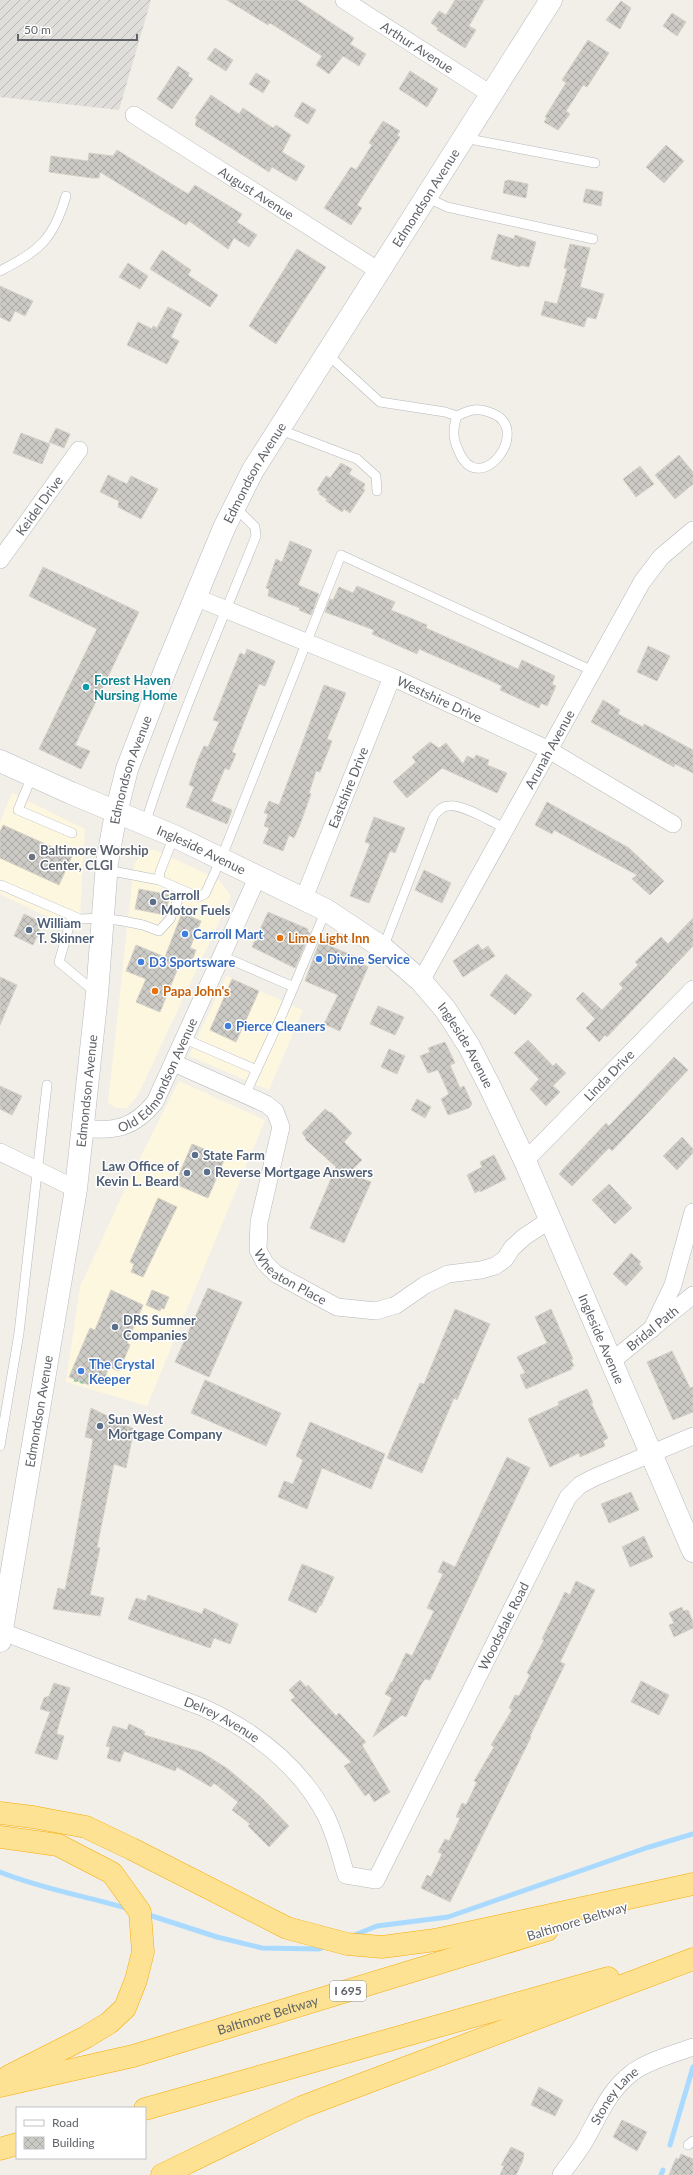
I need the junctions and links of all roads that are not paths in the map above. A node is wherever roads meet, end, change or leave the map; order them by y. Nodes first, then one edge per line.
1 (344, 0) edge
2 (551, 0) edge
3 (492, 94) junction
4 (134, 115) dead end
5 (464, 138) junction
6 (595, 163) dead end
7 (66, 196) dead end
8 (426, 197) junction
9 (593, 240) dead end
10 (0, 271) edge
11 (379, 271) junction
12 (326, 353) junction
13 (457, 416) junction
14 (278, 429) junction
15 (79, 450) dead end
16 (377, 491) dead end
17 (234, 507) junction
18 (693, 530) edge
19 (0, 560) edge
20 (195, 597) junction
21 (226, 610) junction
22 (306, 641) junction
23 (593, 671) junction
24 (392, 677) junction
25 (549, 750) junction
26 (0, 761) edge
27 (32, 776) junction
28 (116, 812) junction
29 (145, 824) junction
30 (673, 824) dead end
31 (504, 828) junction
32 (72, 833) dead end
33 (174, 836) junction
34 (221, 859) junction
35 (107, 870) junction
36 (258, 876) junction
37 (160, 880) junction
38 (0, 886) edge
39 (182, 890) junction
40 (304, 898) junction
41 (326, 910) junction
42 (72, 916) junction
43 (102, 918) junction
44 (383, 948) junction
45 (222, 956) junction
46 (421, 982) junction
47 (294, 987) junction
48 (693, 989) edge
49 (97, 994) junction
50 (185, 1039) junction
51 (174, 1063) junction
52 (256, 1070) junction
53 (47, 1085) dead end
54 (245, 1095) junction
55 (83, 1128) junction
56 (0, 1152) edge
57 (525, 1161) junction
58 (36, 1170) junction
59 (76, 1189) junction
60 (693, 1212) edge
61 (551, 1219) junction
62 (693, 1295) edge
63 (652, 1330) junction
64 (612, 1361) junction
65 (693, 1436) edge
66 (0, 1446) edge
67 (651, 1454) junction
68 (693, 1551) edge
69 (0, 1635) edge
70 (0, 1813) edge
71 (0, 1837) edge
72 (376, 1880) joint
73 (693, 1884) edge
74 (693, 1954) edge
75 (693, 1959) edge
76 (693, 2047) edge
77 (0, 2080) edge
78 (0, 2086) edge
79 (146, 2109) edge
80 (16, 2144) edge
81 (0, 2148) edge
82 (162, 2175) edge
83 (562, 2175) edge

1 - 3 street, Arthur Avenue
2 - 3 main road, Edmondson Avenue
3 - 5 main road, Edmondson Avenue
4 - 11 street, August Avenue
5 - 6 lane
5 - 8 main road, Edmondson Avenue
7 - 10 lane
8 - 9 lane
8 - 11 main road, Edmondson Avenue
11 - 12 main road, Edmondson Avenue
12 - 13 lane
12 - 14 main road, Edmondson Avenue
13 - 13 lane
14 - 16 lane
14 - 17 main road, Edmondson Avenue
15 - 19 street, Keidel Drive
17 - 20 main road, Edmondson Avenue
17 - 21 lane
18 - 23 street, Arunah Avenue
20 - 21 street, Westshire Drive
20 - 28 main road, Edmondson Avenue
21 - 22 street, Westshire Drive
21 - 29 lane
22 - 23 lane
22 - 24 street, Westshire Drive
22 - 34 lane
23 - 25 street, Arunah Avenue
24 - 25 street, Westshire Drive
24 - 40 street, Eastshire Drive
25 - 30 street, Westshire Drive
25 - 31 street, Arunah Avenue
26 - 27 main road, Ingleside Avenue
27 - 28 main road, Ingleside Avenue
27 - 32 lane
28 - 29 main road, Ingleside Avenue
28 - 35 main road, Edmondson Avenue
29 - 33 main road, Ingleside Avenue
31 - 44 lane
31 - 46 street, Arunah Avenue
33 - 34 main road, Ingleside Avenue
33 - 37 lane
34 - 36 main road, Ingleside Avenue
34 - 39 lane
35 - 37 lane
35 - 43 main road, Edmondson Avenue
36 - 40 main road, Ingleside Avenue
36 - 45 street, Old Edmondson Avenue
37 - 39 lane
38 - 42 lane
39 - 43 lane
40 - 41 main road, Ingleside Avenue
41 - 44 main road, Ingleside Avenue
41 - 47 lane
42 - 43 lane
42 - 49 lane
43 - 49 main road, Edmondson Avenue
44 - 46 main road, Ingleside Avenue
45 - 47 lane
45 - 50 street, Old Edmondson Avenue
46 - 57 main road, Ingleside Avenue
47 - 52 lane
48 - 57 street, Linda Drive
49 - 55 main road, Edmondson Avenue
50 - 51 street, Old Edmondson Avenue
50 - 52 lane
51 - 54 street, Wheaton Place
51 - 55 street, Old Edmondson Avenue
52 - 54 lane
53 - 58 lane
54 - 61 street, Wheaton Place
55 - 59 main road, Edmondson Avenue
56 - 58 street
57 - 61 main road, Ingleside Avenue
58 - 59 street
58 - 66 lane
59 - 69 main road, Edmondson Avenue
60 - 63 street
61 - 64 main road, Ingleside Avenue
62 - 63 street, Bridal Path
63 - 64 street, Bridal Path
64 - 67 main road, Ingleside Avenue
65 - 67 street, Woodsdale Road
67 - 68 main road, Ingleside Avenue
67 - 72 street, Woodsdale Road
69 - 72 street, Delrey Avenue
70 - 73 highway
71 - 77 highway
73 - 78 highway, Baltimore Beltway / I 695
74 - 79 highway
75 - 82 highway
76 - 83 street, Stoney Lane
80 - 81 highway

